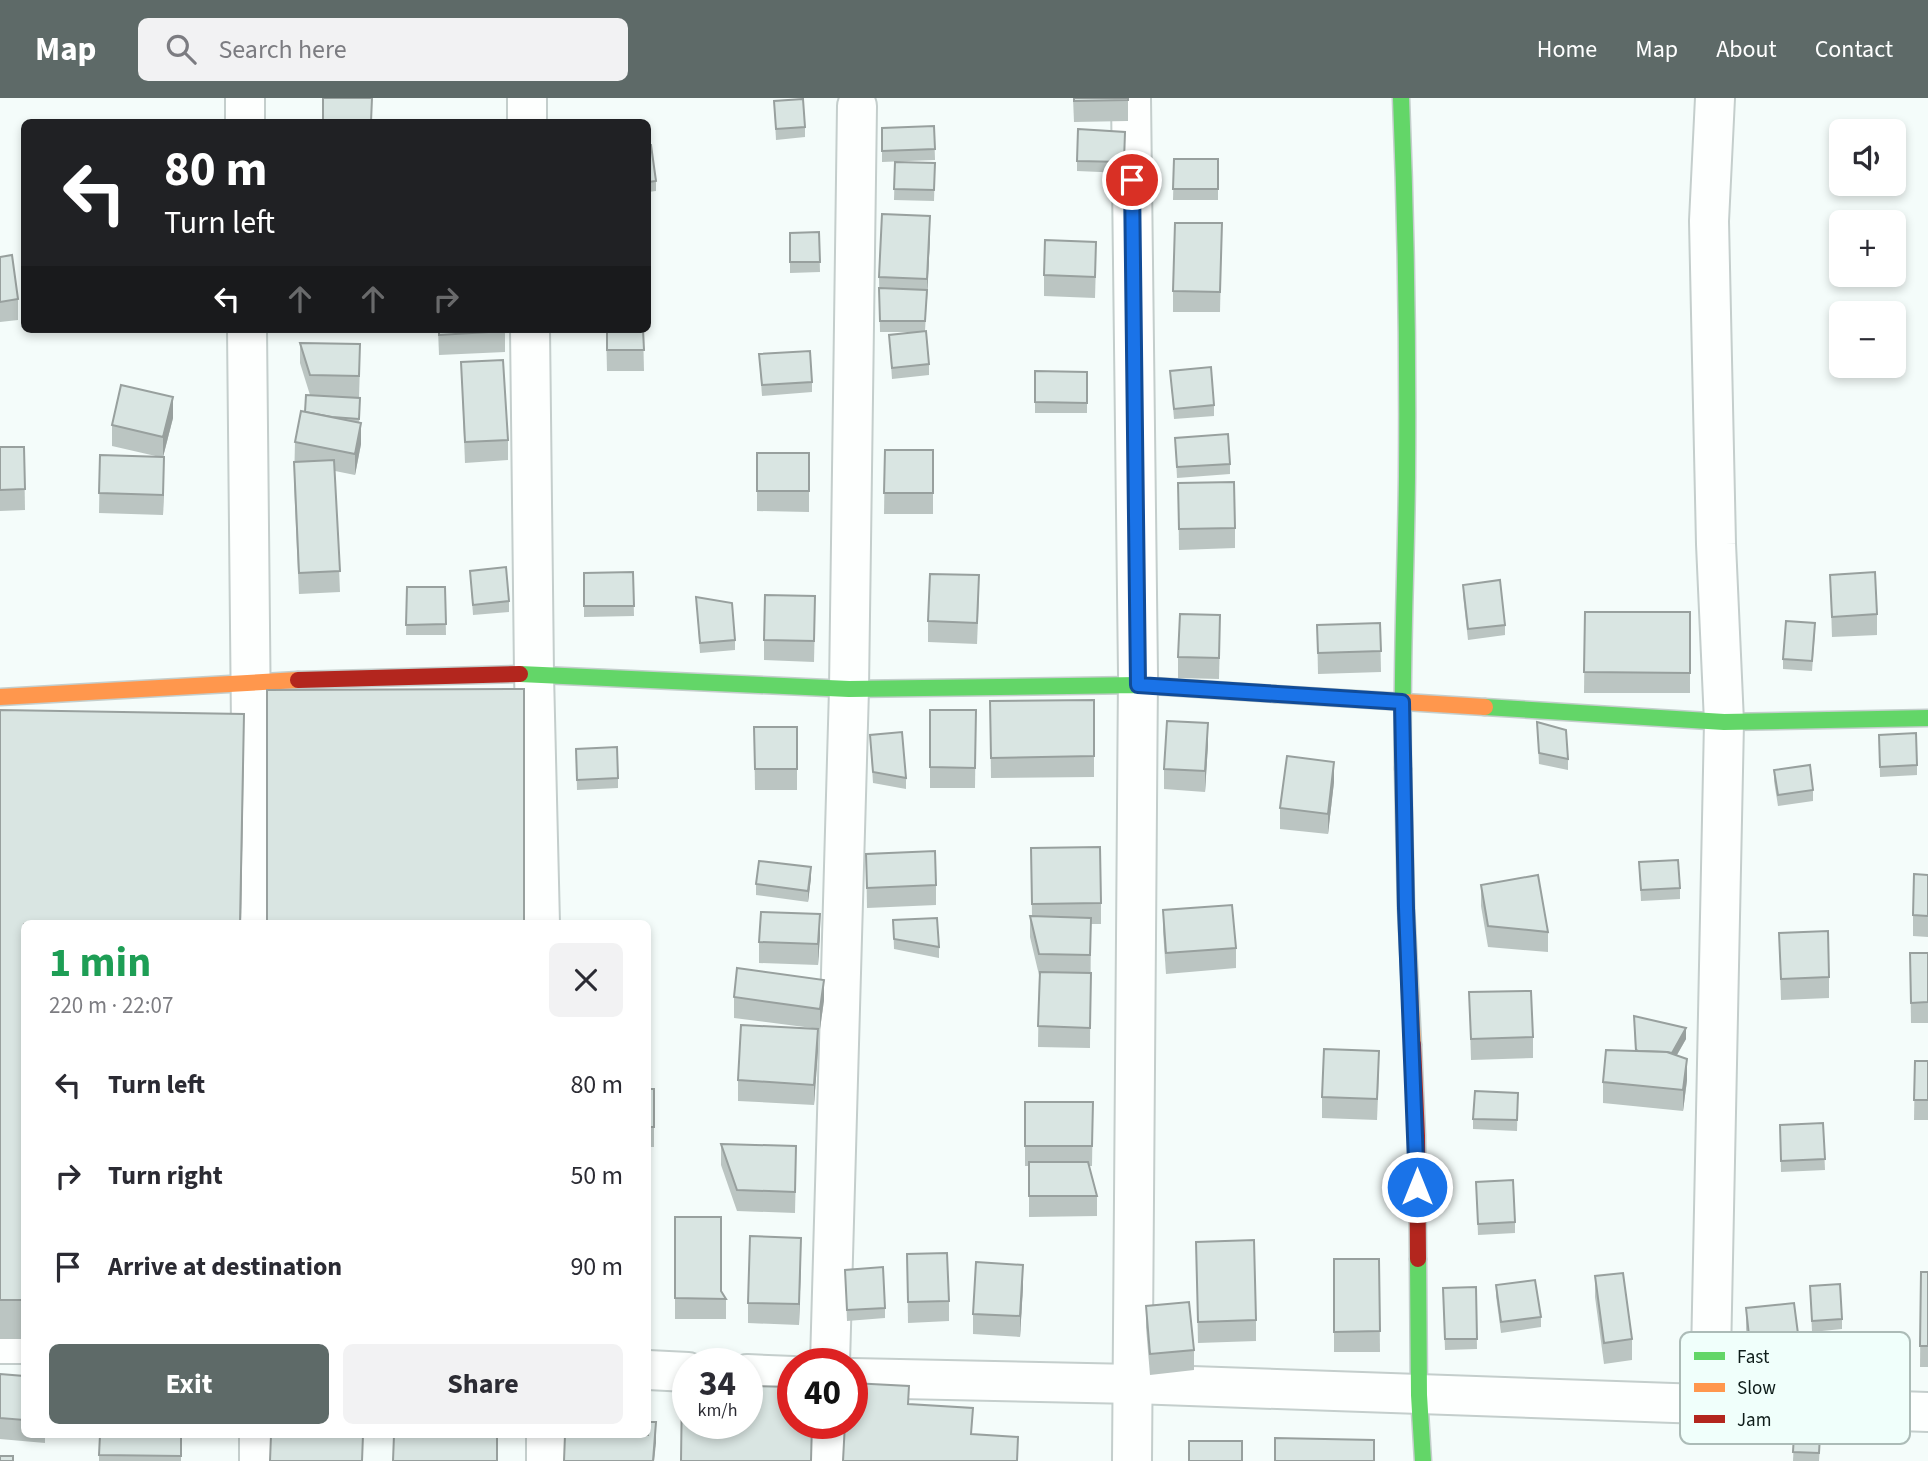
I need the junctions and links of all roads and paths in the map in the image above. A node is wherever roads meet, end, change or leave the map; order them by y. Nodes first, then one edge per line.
1 (245, 98) edge
2 (527, 98) edge
3 (1131, 98) edge
4 (1401, 98) edge
5 (1715, 98) edge
6 (858, 106) dead end
7 (245, 119) edge
8 (527, 119) edge
9 (247, 333) edge
10 (530, 333) edge
11 (534, 674) junction
12 (249, 681) junction
13 (1138, 685) junction
14 (849, 689) junction
15 (0, 697) edge
16 (1402, 702) junction
17 (1928, 718) edge
18 (1724, 722) junction
19 (253, 920) edge
20 (540, 920) edge
21 (1711, 1332) edge
22 (0, 1344) edge
23 (21, 1344) edge
24 (830, 1348) edge
25 (651, 1370) edge
26 (672, 1371) edge
27 (868, 1378) edge
28 (1134, 1384) junction
29 (1419, 1395) junction
30 (1680, 1404) edge
31 (1910, 1411) edge
32 (1928, 1412) edge
33 (259, 1438) edge
34 (546, 1438) edge
35 (828, 1439) edge
36 (259, 1461) edge
37 (546, 1461) edge
38 (828, 1461) edge
39 (1132, 1461) edge
40 (1423, 1461) edge

1 - 7 street
2 - 8 street
3 - 13 street
4 - 16 street
5 - 18 street
6 - 14 street
9 - 12 street
10 - 11 street
11 - 12 street
11 - 14 street
11 - 20 street
12 - 15 street
12 - 19 street
13 - 14 street
13 - 16 street
13 - 28 street
14 - 24 street
16 - 18 street
16 - 29 street
17 - 18 street
18 - 21 street
22 - 23 street
25 - 26 street
27 - 28 street
28 - 29 street
28 - 39 street
29 - 30 street
29 - 40 street
31 - 32 street
33 - 36 street
34 - 37 street
35 - 38 street

